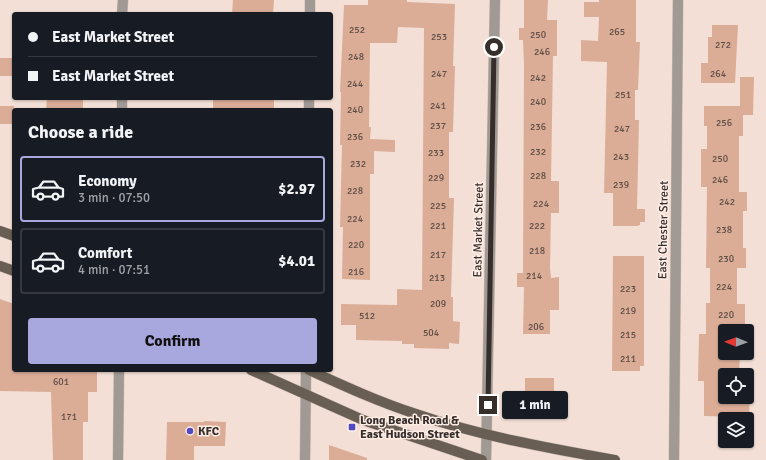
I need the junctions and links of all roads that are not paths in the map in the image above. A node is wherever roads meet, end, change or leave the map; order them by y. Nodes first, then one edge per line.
1 (123, 0) edge
2 (310, 0) edge
3 (495, 0) edge
4 (678, 0) edge
5 (122, 12) edge
6 (310, 12) edge
7 (0, 231) edge
8 (12, 235) edge
9 (0, 266) edge
10 (12, 270) edge
11 (119, 372) edge
12 (255, 372) edge
13 (306, 372) edge
14 (313, 372) edge
15 (306, 395) junction
16 (487, 434) junction
17 (118, 460) edge
18 (305, 460) edge
19 (482, 460) edge
20 (486, 460) edge
21 (615, 460) edge
22 (674, 460) edge

1 - 5 street
2 - 6 street
3 - 16 street, East Market Street
4 - 22 street, East Chester Street
7 - 8 main road
9 - 10 main road
11 - 17 street
12 - 15 main road
13 - 15 street
14 - 16 main road
15 - 18 street
15 - 19 main road
16 - 20 street, East Market Street
16 - 21 main road

